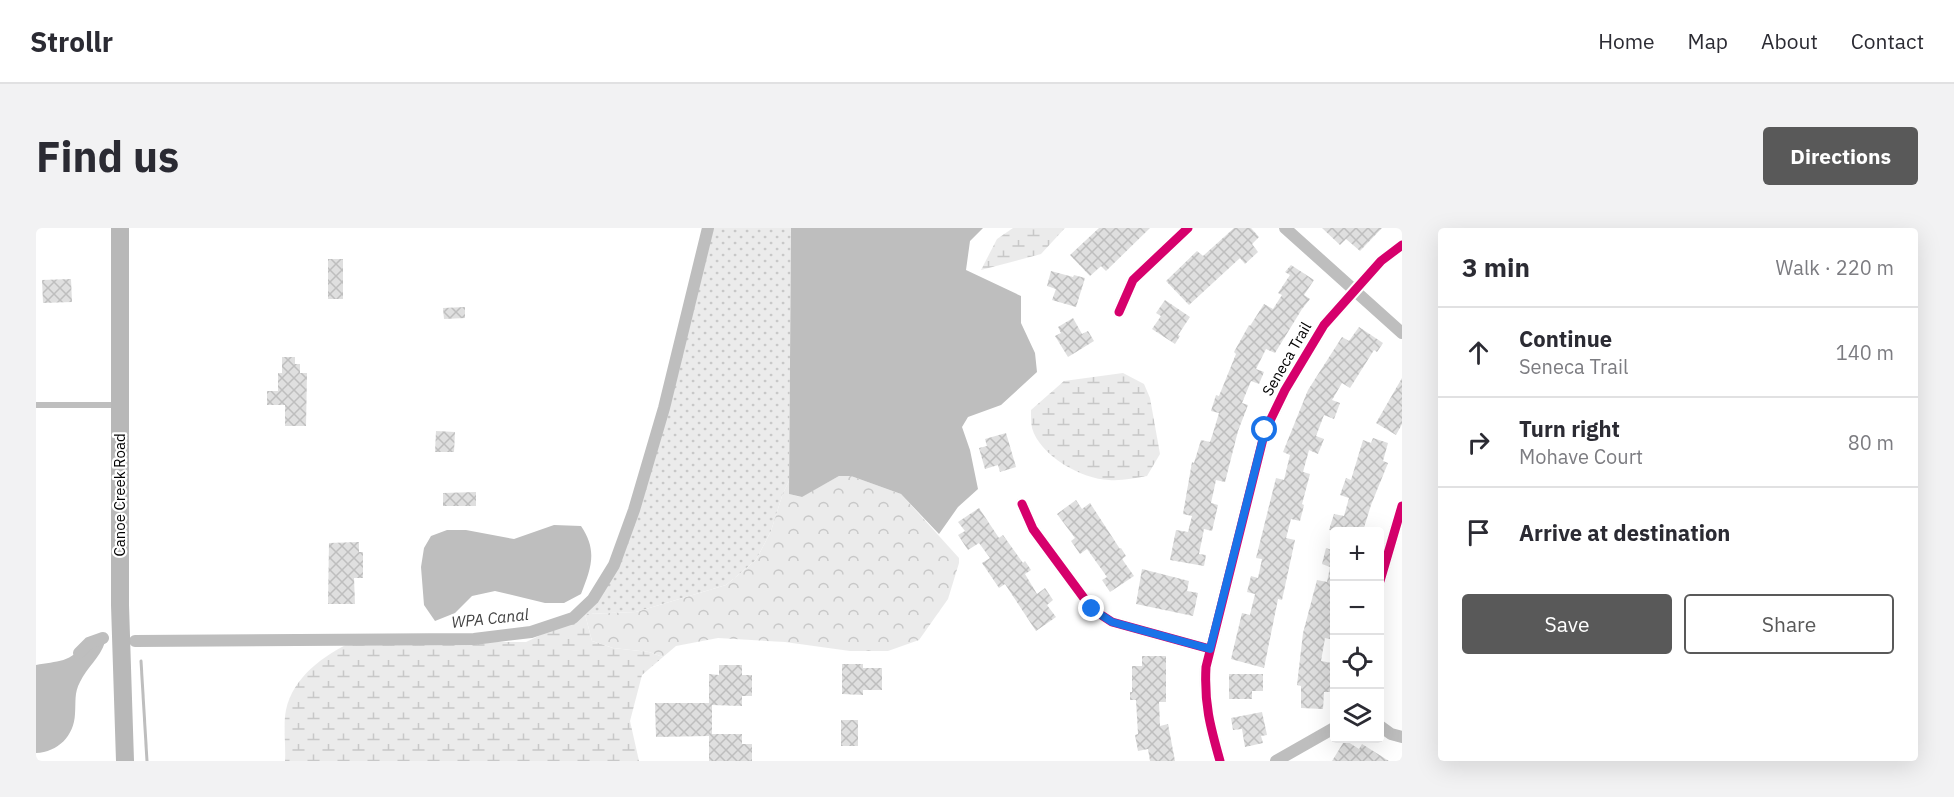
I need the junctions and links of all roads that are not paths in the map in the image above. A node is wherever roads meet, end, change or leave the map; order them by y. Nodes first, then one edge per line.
1 (120, 228) edge
2 (1188, 228) edge
3 (1285, 228) edge
4 (1402, 245) edge
5 (1355, 291) junction
6 (1119, 312) dead end
7 (1402, 333) edge
8 (36, 405) edge
9 (120, 405) junction
10 (1022, 504) dead end
11 (1402, 506) edge
12 (1384, 567) edge
13 (1210, 649) junction
14 (1384, 729) edge
15 (1330, 731) edge
16 (1402, 737) edge
17 (125, 761) edge
18 (1220, 761) edge
19 (1276, 761) edge

1 - 9 main road, Canoe Creek Road
2 - 6 street
3 - 5 street
4 - 5 street, Seneca Trail
5 - 7 street
5 - 13 street, Seneca Trail
8 - 9 lane
9 - 17 main road, Canoe Creek Road
10 - 13 street
11 - 12 street
13 - 18 street, Seneca Trail
14 - 16 street
15 - 19 street

